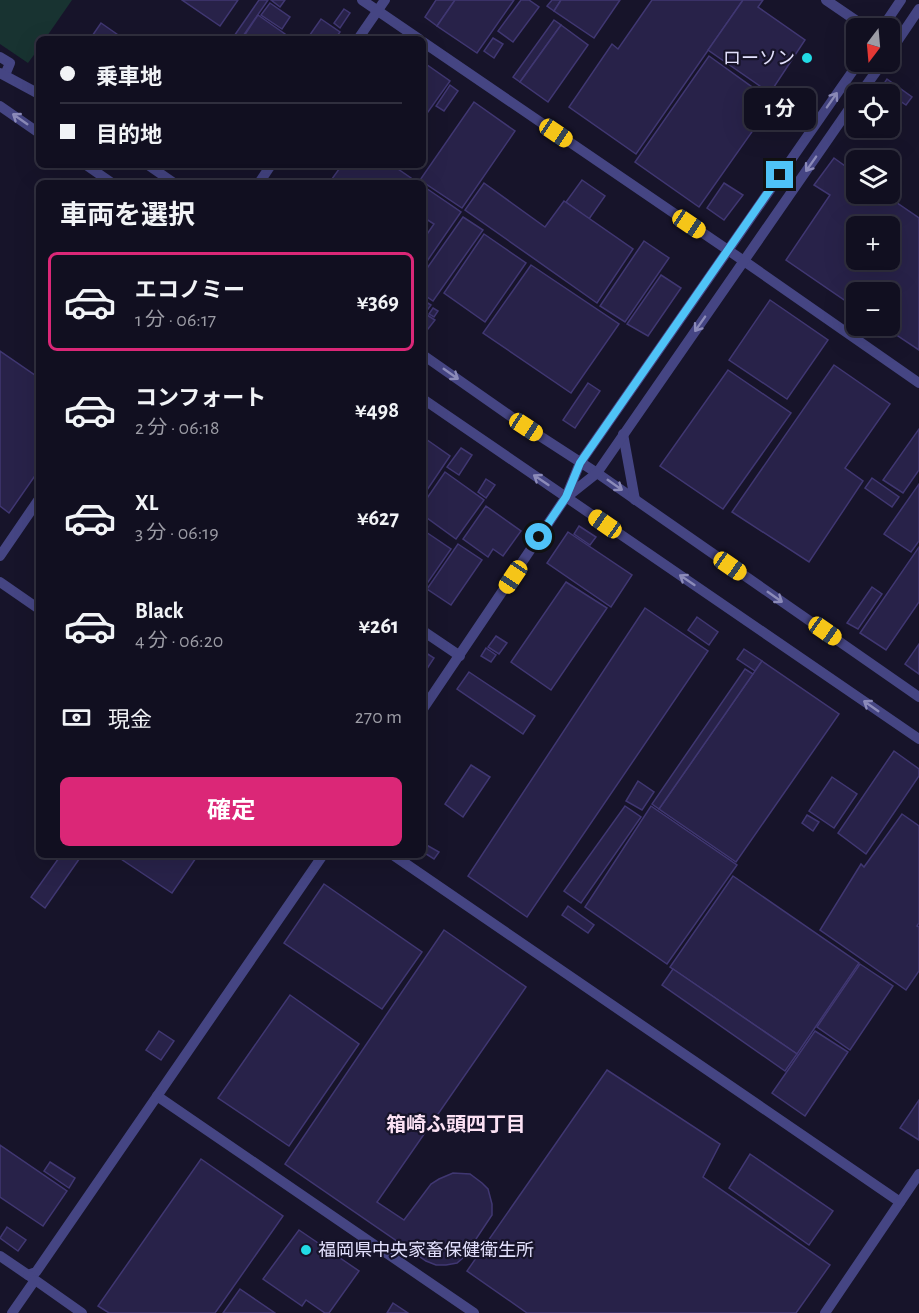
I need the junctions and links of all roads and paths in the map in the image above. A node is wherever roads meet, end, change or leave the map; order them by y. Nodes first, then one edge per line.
1 (362, 0) edge
2 (385, 0) edge
3 (825, 0) edge
4 (901, 0) edge
5 (919, 9) edge
6 (377, 10) junction
7 (852, 18) edge
8 (889, 18) edge
9 (900, 35) edge
10 (360, 36) edge
11 (415, 36) edge
12 (426, 44) edge
13 (0, 57) edge
14 (852, 72) edge
15 (2, 74) edge
16 (36, 92) edge
17 (0, 106) edge
18 (846, 113) edge
19 (36, 131) edge
20 (90, 168) edge
21 (152, 168) edge
22 (108, 180) edge
23 (170, 180) edge
24 (727, 250) junction
25 (744, 261) junction
26 (426, 357) edge
27 (919, 383) edge
28 (426, 401) edge
29 (623, 434) junction
30 (580, 463) junction
31 (597, 473) junction
32 (566, 497) junction
33 (636, 500) junction
34 (36, 503) edge
35 (0, 556) edge
36 (0, 582) edge
37 (36, 607) edge
38 (426, 633) edge
39 (460, 656) junction
40 (919, 697) edge
41 (426, 705) edge
42 (919, 740) edge
43 (321, 858) edge
44 (397, 858) edge
45 (157, 1096) junction
46 (919, 1174) edge
47 (900, 1202) junction
48 (0, 1256) edge
49 (32, 1278) junction
50 (12, 1313) edge
51 (82, 1313) edge
52 (474, 1313) edge
53 (825, 1313) edge

1 - 6 street
2 - 6 street
3 - 7 street
4 - 8 street
5 - 9 street
6 - 10 street
6 - 11 street
12 - 24 street
13 - 15 street
24 -> 14 street
15 - 16 street
19 -> 17 street
18 -> 25 street
20 - 22 street
21 - 23 street
24 - 25 street
24 - 30 street
25 - 27 street
25 -> 29 street
26 -> 30 street
32 -> 28 street
29 - 31 street
29 - 33 street
30 - 31 street
30 - 32 street
31 - 32 street
31 -> 33 street
32 - 39 street
42 -> 32 street
33 -> 40 street
34 - 35 street
36 - 37 street
38 - 39 street
39 - 41 street
43 - 45 street
44 - 47 street
45 - 49 street
45 - 52 street
46 - 47 street
47 - 53 street
48 - 49 street
49 - 50 street
49 - 51 street

